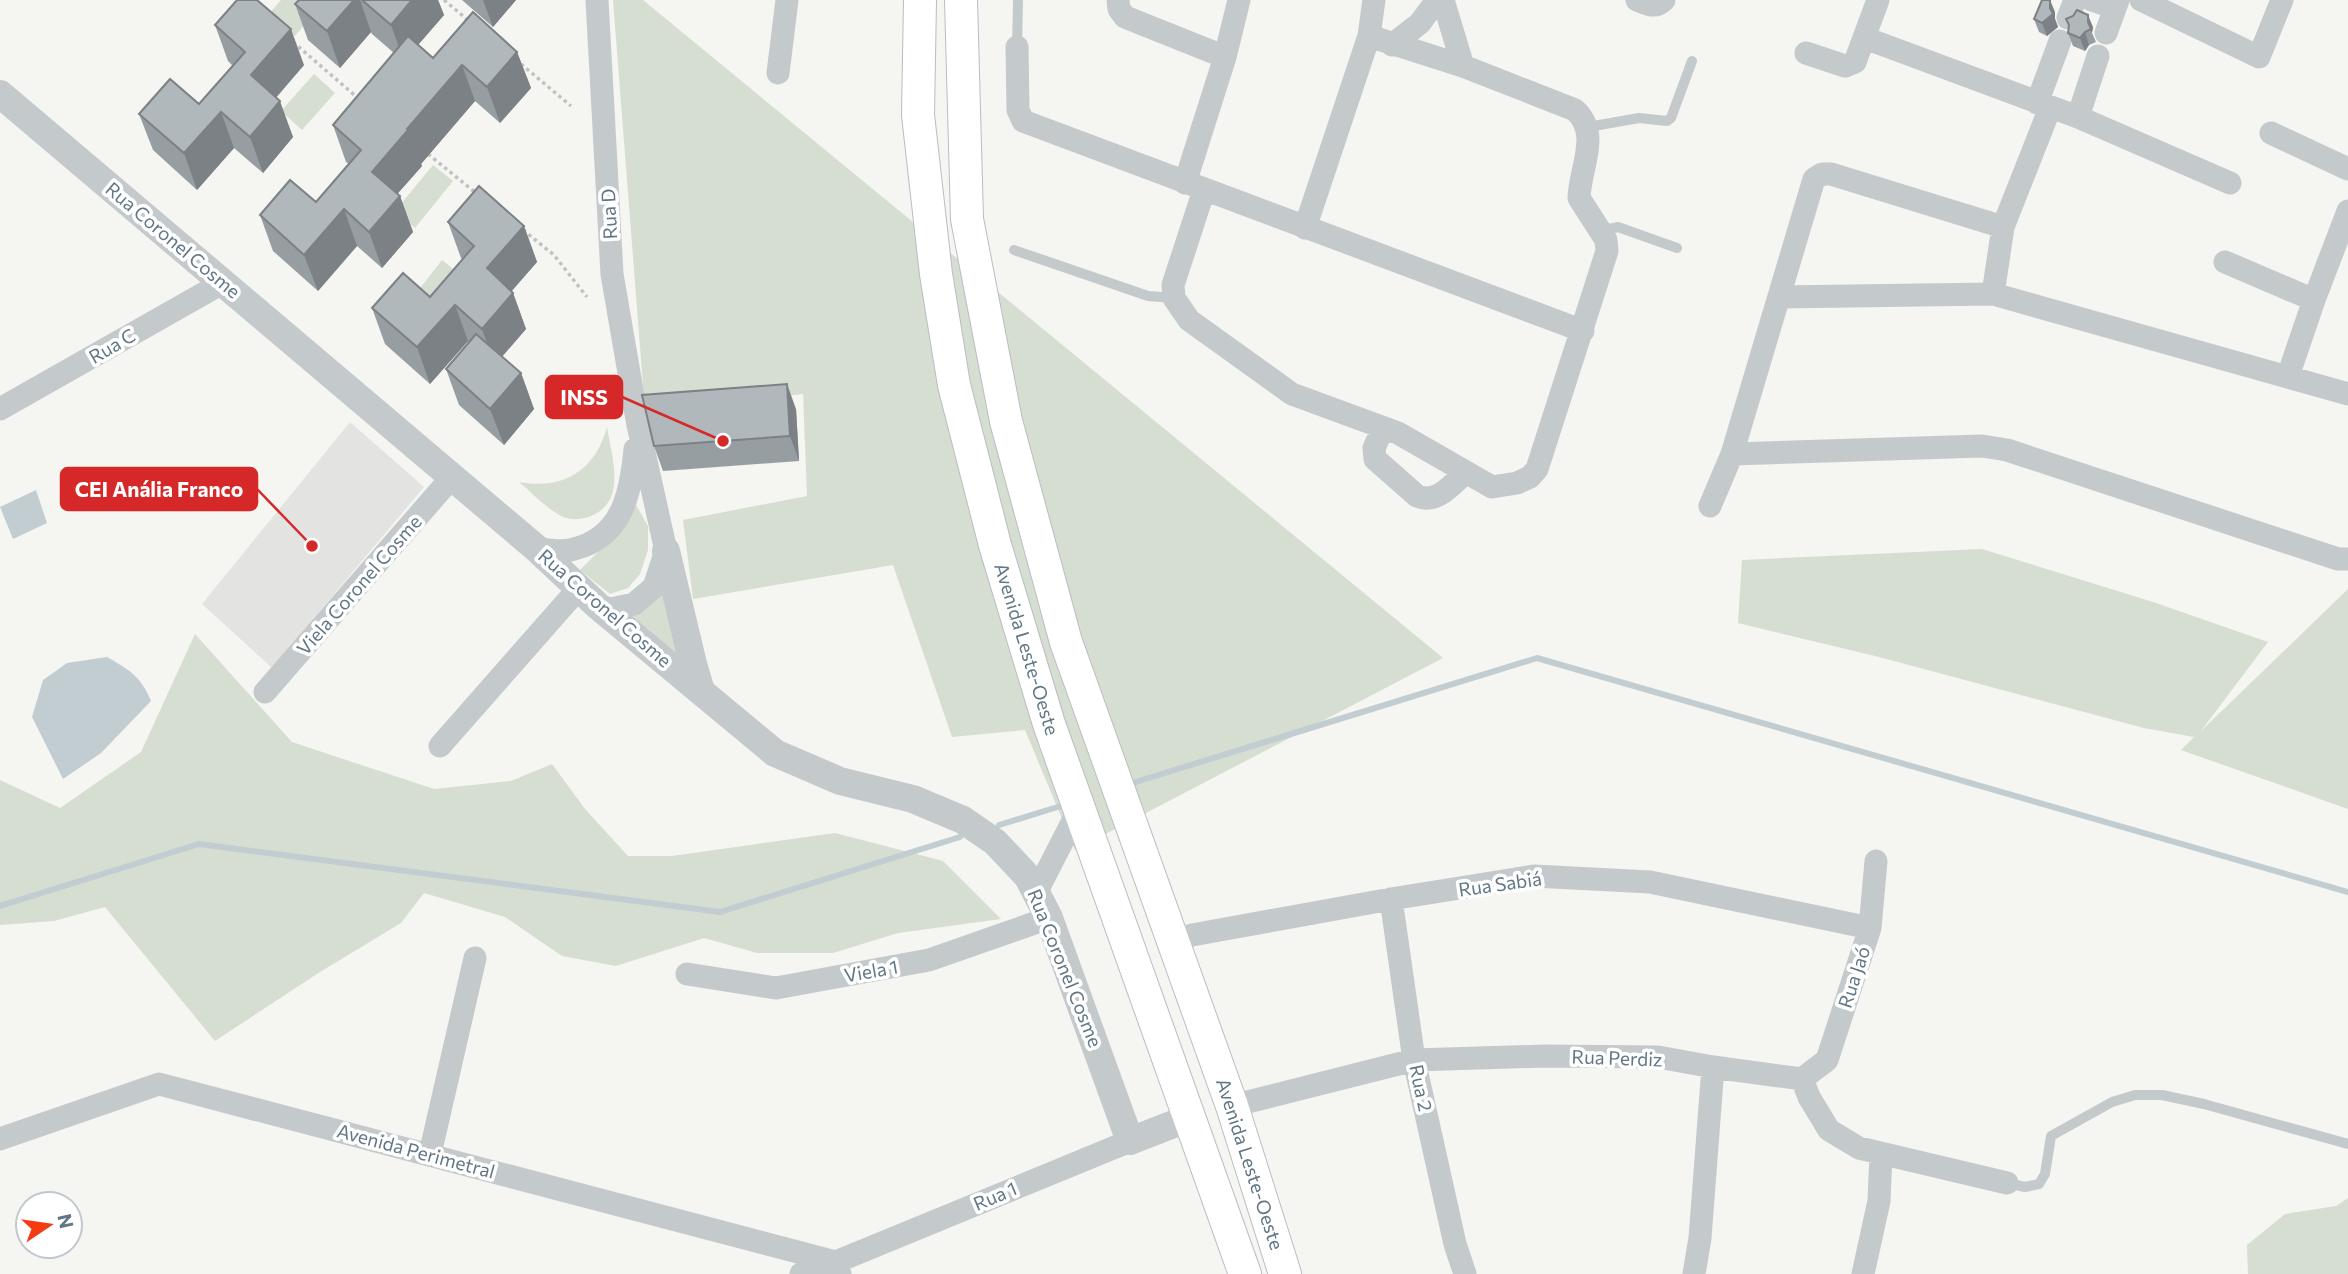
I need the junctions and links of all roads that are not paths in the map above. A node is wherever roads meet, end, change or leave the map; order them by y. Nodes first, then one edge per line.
1 (597, 0) edge
2 (788, 0) edge
3 (920, 0) edge
4 (961, 0) edge
5 (1018, 0) edge
6 (1118, 0) edge
7 (1239, 0) edge
8 (1374, 0) edge
9 (1437, 0) edge
10 (1443, 0) edge
11 (1637, 0) edge
12 (1664, 0) edge
13 (1878, 0) edge
14 (2092, 0) edge
15 (2141, 0) edge
16 (2282, 0) edge
17 (2116, 4) edge
18 (2106, 33) dead end
19 (1369, 36) junction
20 (1865, 38) junction
21 (2060, 41) dead end
22 (1392, 45) junction
23 (1017, 47) joint
24 (1807, 53) dead end
25 (2098, 56) dead end
26 (1225, 57) junction
27 (1692, 61) dead end
28 (1463, 66) junction
29 (778, 74) dead end
30 (0, 94) edge
31 (2044, 105) junction
32 (2078, 117) junction
33 (1588, 127) junction
34 (2271, 132) dead end
35 (2348, 169) edge
36 (2230, 183) dead end
37 (1195, 186) junction
38 (2348, 211) edge
39 (2003, 227) junction
40 (1305, 228) junction
41 (1599, 231) junction
42 (1677, 248) dead end
43 (1014, 250) dead end
44 (2225, 262) dead end
45 (224, 282) junction
46 (1993, 294) junction
47 (1779, 297) junction
48 (1174, 298) junction
49 (2314, 300) junction
50 (1583, 331) junction
51 (2288, 376) junction
52 (2348, 394) edge
53 (0, 409) edge
54 (638, 425) junction
55 (1383, 428) junction
56 (1732, 454) junction
57 (1466, 472) junction
58 (452, 477) junction
59 (1024, 490) junction
60 (983, 496) junction
61 (1710, 506) dead end
62 (1036, 536) junction
63 (995, 545) junction
64 (536, 548) junction
65 (666, 551) junction
66 (2348, 559) edge
67 (588, 597) junction
68 (701, 691) junction
69 (265, 692) dead end
70 (440, 746) dead end
71 (1079, 809) junction
72 (1876, 861) dead end
73 (1036, 893) junction
74 (1391, 899) junction
75 (1049, 918) junction
76 (1870, 928) junction
77 (1173, 942) junction
78 (475, 958) dead end
79 (687, 974) dead end
80 (1415, 1060) junction
81 (1713, 1067) junction
82 (1802, 1079) junction
83 (1232, 1106) junction
84 (1189, 1118) junction
85 (0, 1139) edge
86 (1130, 1141) junction
87 (2348, 1144) edge
88 (430, 1154) junction
89 (1881, 1154) junction
90 (2007, 1183) joint
91 (1263, 1204) junction
92 (1225, 1219) junction
93 (838, 1268) edge
94 (801, 1274) edge
95 (1245, 1274) edge
96 (1286, 1274) edge
97 (1465, 1274) edge
98 (1694, 1274) edge
99 (1863, 1274) edge

1 - 54 street, Rua D
2 - 29 street
3 - 60 main road, Avenida Leste-Oeste
4 - 59 main road, Avenida Leste-Oeste
5 - 23 lane
6 - 26 street
7 - 26 street
8 - 19 street
9 - 22 street
10 - 28 street
11 - 12 street
13 - 20 street
14 - 17 street
15 - 16 street
17 - 18 street
19 - 22 street
19 - 40 street
20 - 24 street
20 - 31 street
21 - 31 street
22 - 28 street
23 - 37 street
25 - 32 street
26 - 37 street
27 - 33 lane
28 - 33 street
30 - 45 street, Rua Coronel Cosme
31 - 32 street
31 - 39 street
32 - 36 street
33 - 41 street
34 - 35 street
37 - 40 street
37 - 48 street
38 - 49 street
39 - 46 street
39 - 47 street
40 - 50 street
41 - 42 lane
41 - 50 street
43 - 48 lane
44 - 49 street
45 - 53 street, Rua C
45 - 58 street, Rua Coronel Cosme
46 - 47 street
46 - 51 street
47 - 56 street
48 - 55 street
49 - 51 street
50 - 57 street
51 - 52 street
54 - 64 street, Rua D
54 - 65 street, Rua D
55 - 57 street
55 - 57 street
56 - 61 street
56 - 66 street
58 - 64 street, Rua Coronel Cosme
58 - 69 street, Viela Coronel Cosme
59 - 60 main road
59 - 62 main road, Avenida Leste-Oeste
60 - 63 main road, Avenida Leste-Oeste
62 - 63 main road
62 - 77 main road, Avenida Leste-Oeste
63 - 71 main road, Avenida Leste-Oeste
64 - 67 street, Rua Coronel Cosme
65 - 67 street
65 - 68 street
67 - 68 street, Rua Coronel Cosme
67 - 70 street
68 - 73 street, Rua Coronel Cosme
71 - 73 street
71 - 84 main road, Avenida Leste-Oeste
72 - 76 street, Rua Jaó
73 - 75 street, Rua Coronel Cosme
74 - 76 street, Rua Sabiá
74 - 77 street, Rua Sabiá
74 - 80 street, Rua 2
75 - 79 street, Viela 1
75 - 86 street, Rua Coronel Cosme
76 - 82 street, Rua Jaó
77 - 83 main road, Avenida Leste-Oeste
78 - 88 street
80 - 81 street, Rua Perdiz
80 - 83 street, Rua Perdiz
80 - 97 street, Rua 2
81 - 82 street, Rua Perdiz
81 - 98 street
82 - 89 street
83 - 91 main road, Avenida Leste-Oeste
84 - 86 street, Rua 1
84 - 92 main road, Avenida Leste-Oeste
85 - 88 street, Avenida Perimetral
86 - 93 street, Rua 1
87 - 90 lane
88 - 93 street, Avenida Perimetral
89 - 90 street
89 - 99 street
91 - 92 main road
91 - 96 main road, Avenida Leste-Oeste
92 - 95 main road, Avenida Leste-Oeste
93 - 94 street, Rua 1

